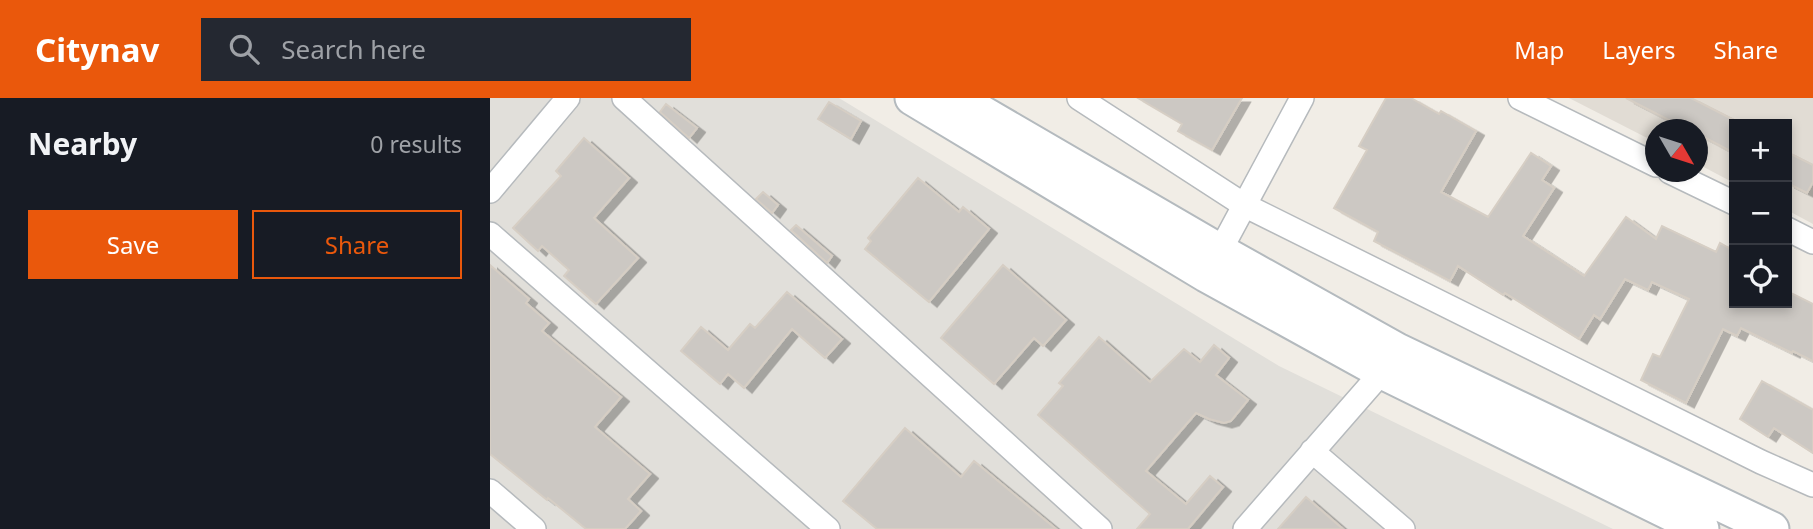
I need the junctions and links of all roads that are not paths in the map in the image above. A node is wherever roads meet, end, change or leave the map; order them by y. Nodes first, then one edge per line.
1 (568, 98) edge
2 (624, 98) edge
3 (912, 98) edge
4 (957, 98) edge
5 (1079, 98) edge
6 (1302, 98) edge
7 (1520, 98) edge
8 (1645, 160) edge
9 (1691, 182) edge
10 (490, 191) edge
11 (1729, 201) edge
12 (1244, 205) junction
13 (1792, 232) edge
14 (490, 234) edge
15 (1813, 242) edge
16 (1213, 263) junction
17 (1382, 372) junction
18 (1312, 451) junction
19 (1813, 485) edge
20 (490, 491) edge
21 (534, 529) edge
22 (828, 529) edge
23 (1100, 529) edge
24 (1245, 529) edge
25 (1403, 529) edge
26 (1702, 529) edge
27 (1772, 529) edge

1 - 10 street
2 - 23 street
3 - 16 street
4 - 16 street
5 - 12 street
6 - 12 street
7 - 8 street
9 - 11 street
12 - 16 street
12 - 19 street
13 - 15 street
14 - 22 street
16 - 17 street
16 - 27 street
17 - 18 street
17 - 26 street
18 - 24 street
18 - 25 street
20 - 21 street

